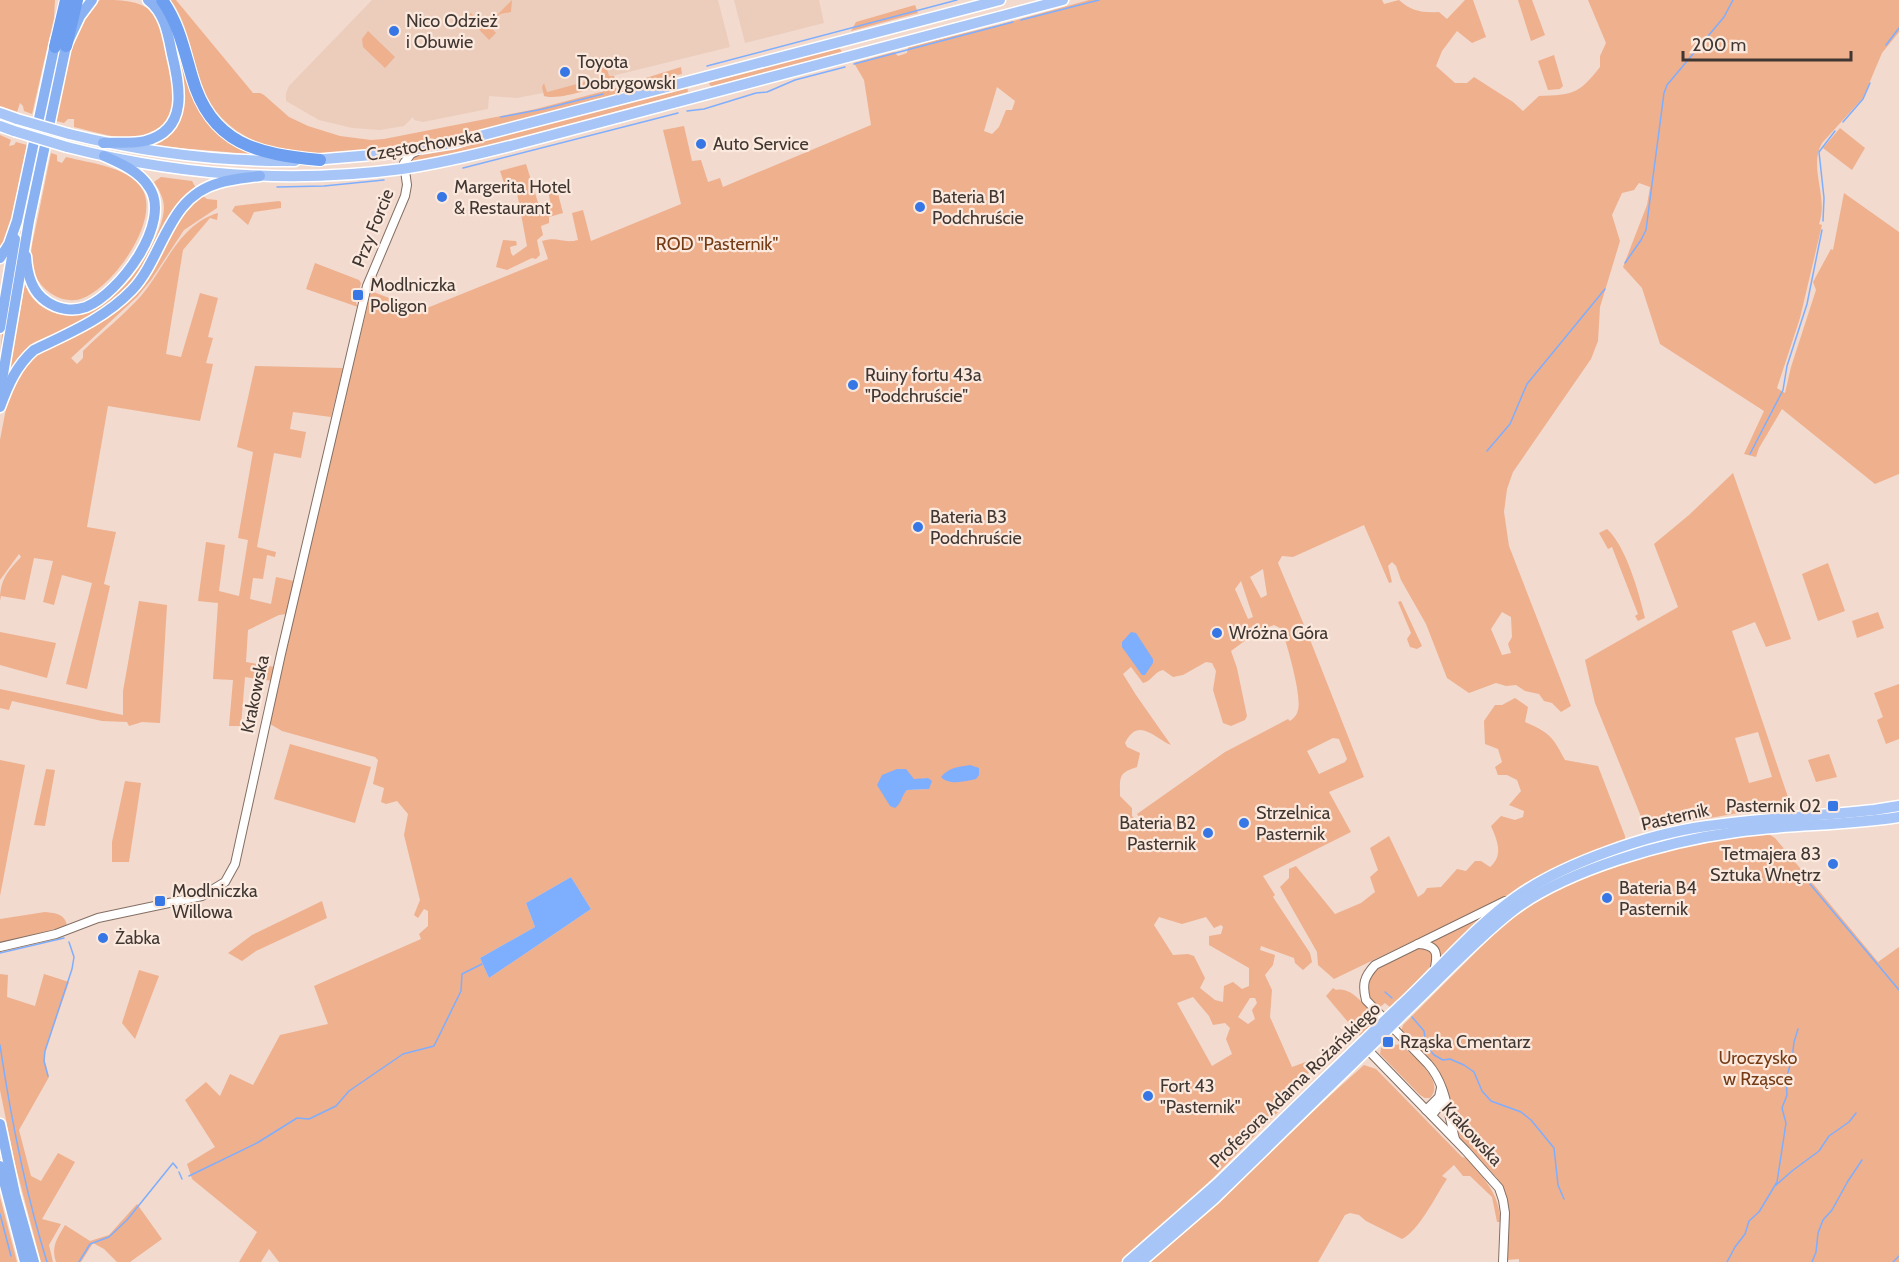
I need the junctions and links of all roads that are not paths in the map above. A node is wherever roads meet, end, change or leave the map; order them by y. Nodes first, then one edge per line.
1 (59, 0) edge
2 (66, 0) edge
3 (77, 0) edge
4 (92, 0) edge
5 (148, 0) edge
6 (162, 0) edge
7 (1000, 0) edge
8 (1013, 0) edge
9 (1063, 0) edge
10 (1016, 13) junction
11 (60, 46) junction
12 (0, 113) edge
13 (0, 126) edge
14 (103, 142) junction
15 (421, 149) junction
16 (104, 156) junction
17 (320, 160) junction
18 (429, 164) junction
19 (403, 168) junction
20 (260, 176) junction
21 (406, 185) junction
22 (23, 197) junction
23 (29, 221) junction
24 (0, 258) edge
25 (368, 282) joint
26 (0, 328) edge
27 (0, 392) edge
28 (0, 407) edge
29 (1899, 806) edge
30 (1899, 817) edge
31 (1654, 843) junction
32 (1517, 897) junction
33 (1487, 928) junction
34 (1418, 944) junction
35 (0, 947) edge
36 (1433, 975) junction
37 (1402, 1009) junction
38 (1379, 1032) junction
39 (1368, 1050) junction
40 (1441, 1087) junction
41 (1445, 1099) junction
42 (1429, 1113) junction
43 (0, 1124) edge
44 (1455, 1139) junction
45 (0, 1166) edge
46 (25, 1262) edge
47 (34, 1262) edge
48 (1128, 1262) edge
49 (1141, 1262) edge
50 (1503, 1262) edge

1 - 11 highway
2 - 11 highway
3 - 11 highway
4 - 11 highway
5 - 14 highway
6 - 17 highway
7 - 15 main road, Częstochowska
8 - 10 main road
9 - 10 main road, Częstochowska
10 - 18 main road, Częstochowska
11 - 22 highway
11 - 23 highway
12 - 14 main road, Częstochowska, bridge
13 - 16 main road, Częstochowska, bridge
14 - 17 main road, Częstochowska
15 - 17 main road, Częstochowska
15 - 19 street, Przy Forcie
16 - 20 main road, Częstochowska
16 - 23 highway
18 - 19 main road, Częstochowska
18 - 21 street, Przy Forcie
19 - 20 main road, Częstochowska
19 - 21 street, Przy Forcie
20 - 28 highway
21 - 25 street, Przy Forcie
22 - 24 highway
22 - 26 highway
23 - 27 highway
25 - 35 street, Krakowska
29 - 31 main road, Pasternik
30 - 31 main road, Pasternik
31 - 32 main road, Pasternik
31 - 33 main road, Pasternik
32 - 33 main road, Pasternik
32 - 34 street
33 - 36 main road, Profesora Adama Rożańskiego
33 - 37 main road, Profesora Adama Rożańskiego
34 - 36 street
34 - 40 street
36 - 37 main road, Profesora Adama Rożańskiego
37 - 38 main road, Profesora Adama Rożańskiego, bridge
38 - 39 main road, Profesora Adama Rożańskiego
38 - 48 main road, Profesora Adama Rożańskiego
39 - 42 street, Krakowska
39 - 49 main road, Profesora Adama Rożańskiego
40 - 41 street
40 - 42 street
41 - 42 street
41 - 44 street
42 - 44 street, Krakowska
43 - 47 highway
44 - 50 street, Krakowska
45 - 46 highway

